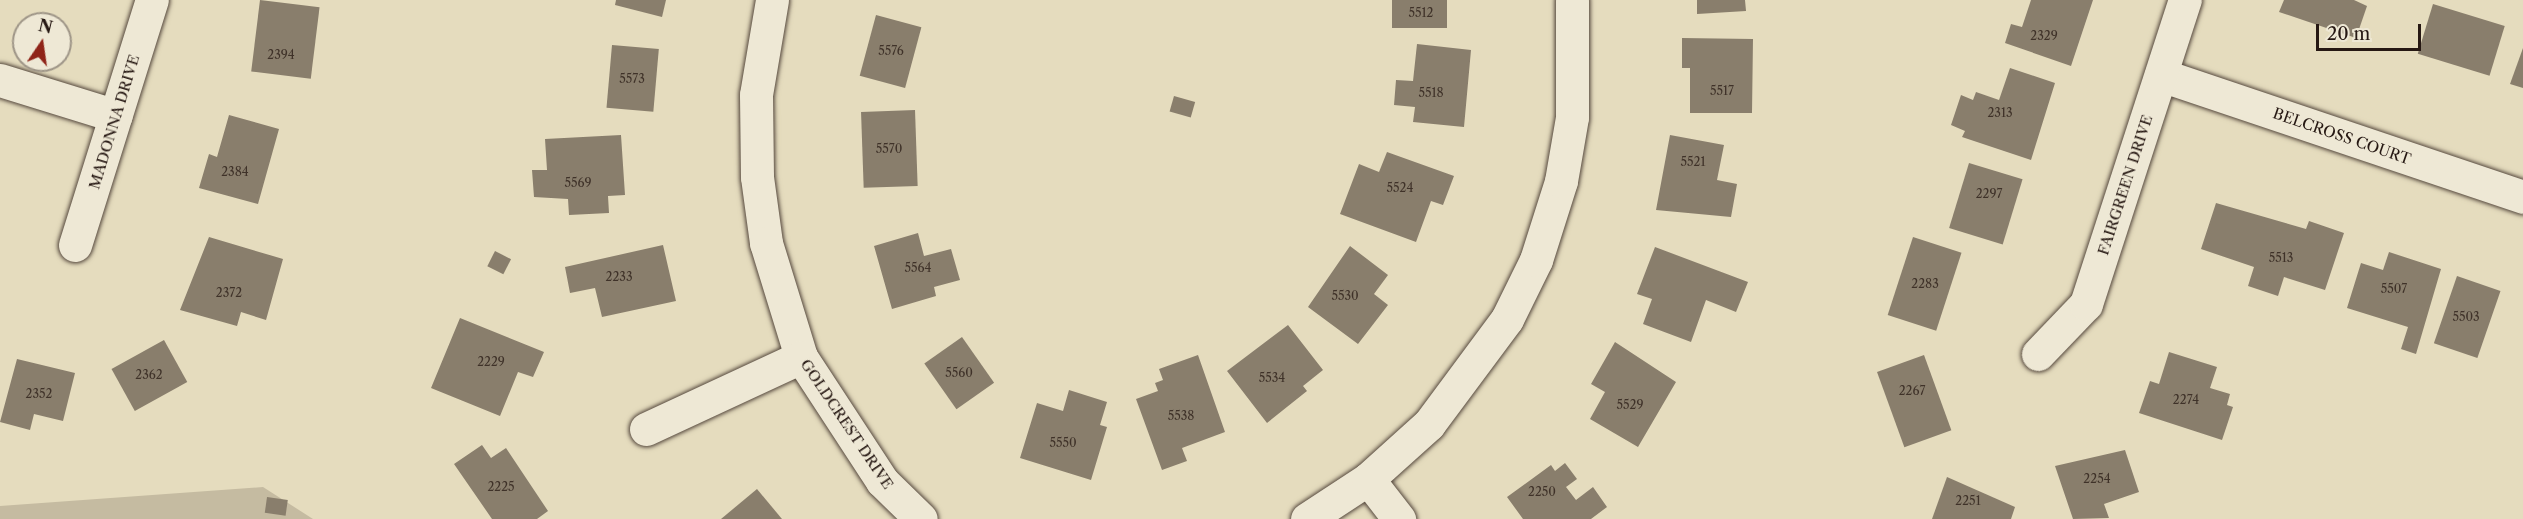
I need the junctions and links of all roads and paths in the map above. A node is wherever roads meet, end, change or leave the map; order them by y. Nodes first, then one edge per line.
1 (152, 0) edge
2 (772, 0) edge
3 (1572, 0) edge
4 (2185, 0) edge
5 (2161, 75) junction
6 (0, 80) edge
7 (116, 116) junction
8 (2523, 197) edge
9 (75, 245) dead end
10 (2038, 354) dead end
11 (801, 357) junction
12 (646, 429) dead end
13 (1368, 479) junction
14 (921, 519) edge
15 (1307, 519) edge
16 (1399, 519) edge

1 - 7 street, MADONNA DRIVE
2 - 11 street, GOLDCREST DRIVE
3 - 13 street
4 - 5 street, FAIRGREEN DRIVE
5 - 8 street, BELCROSS COURT
5 - 10 street, FAIRGREEN DRIVE
6 - 7 street
7 - 9 street, MADONNA DRIVE
11 - 12 street
11 - 14 street, GOLDCREST DRIVE
13 - 15 street
13 - 16 street

